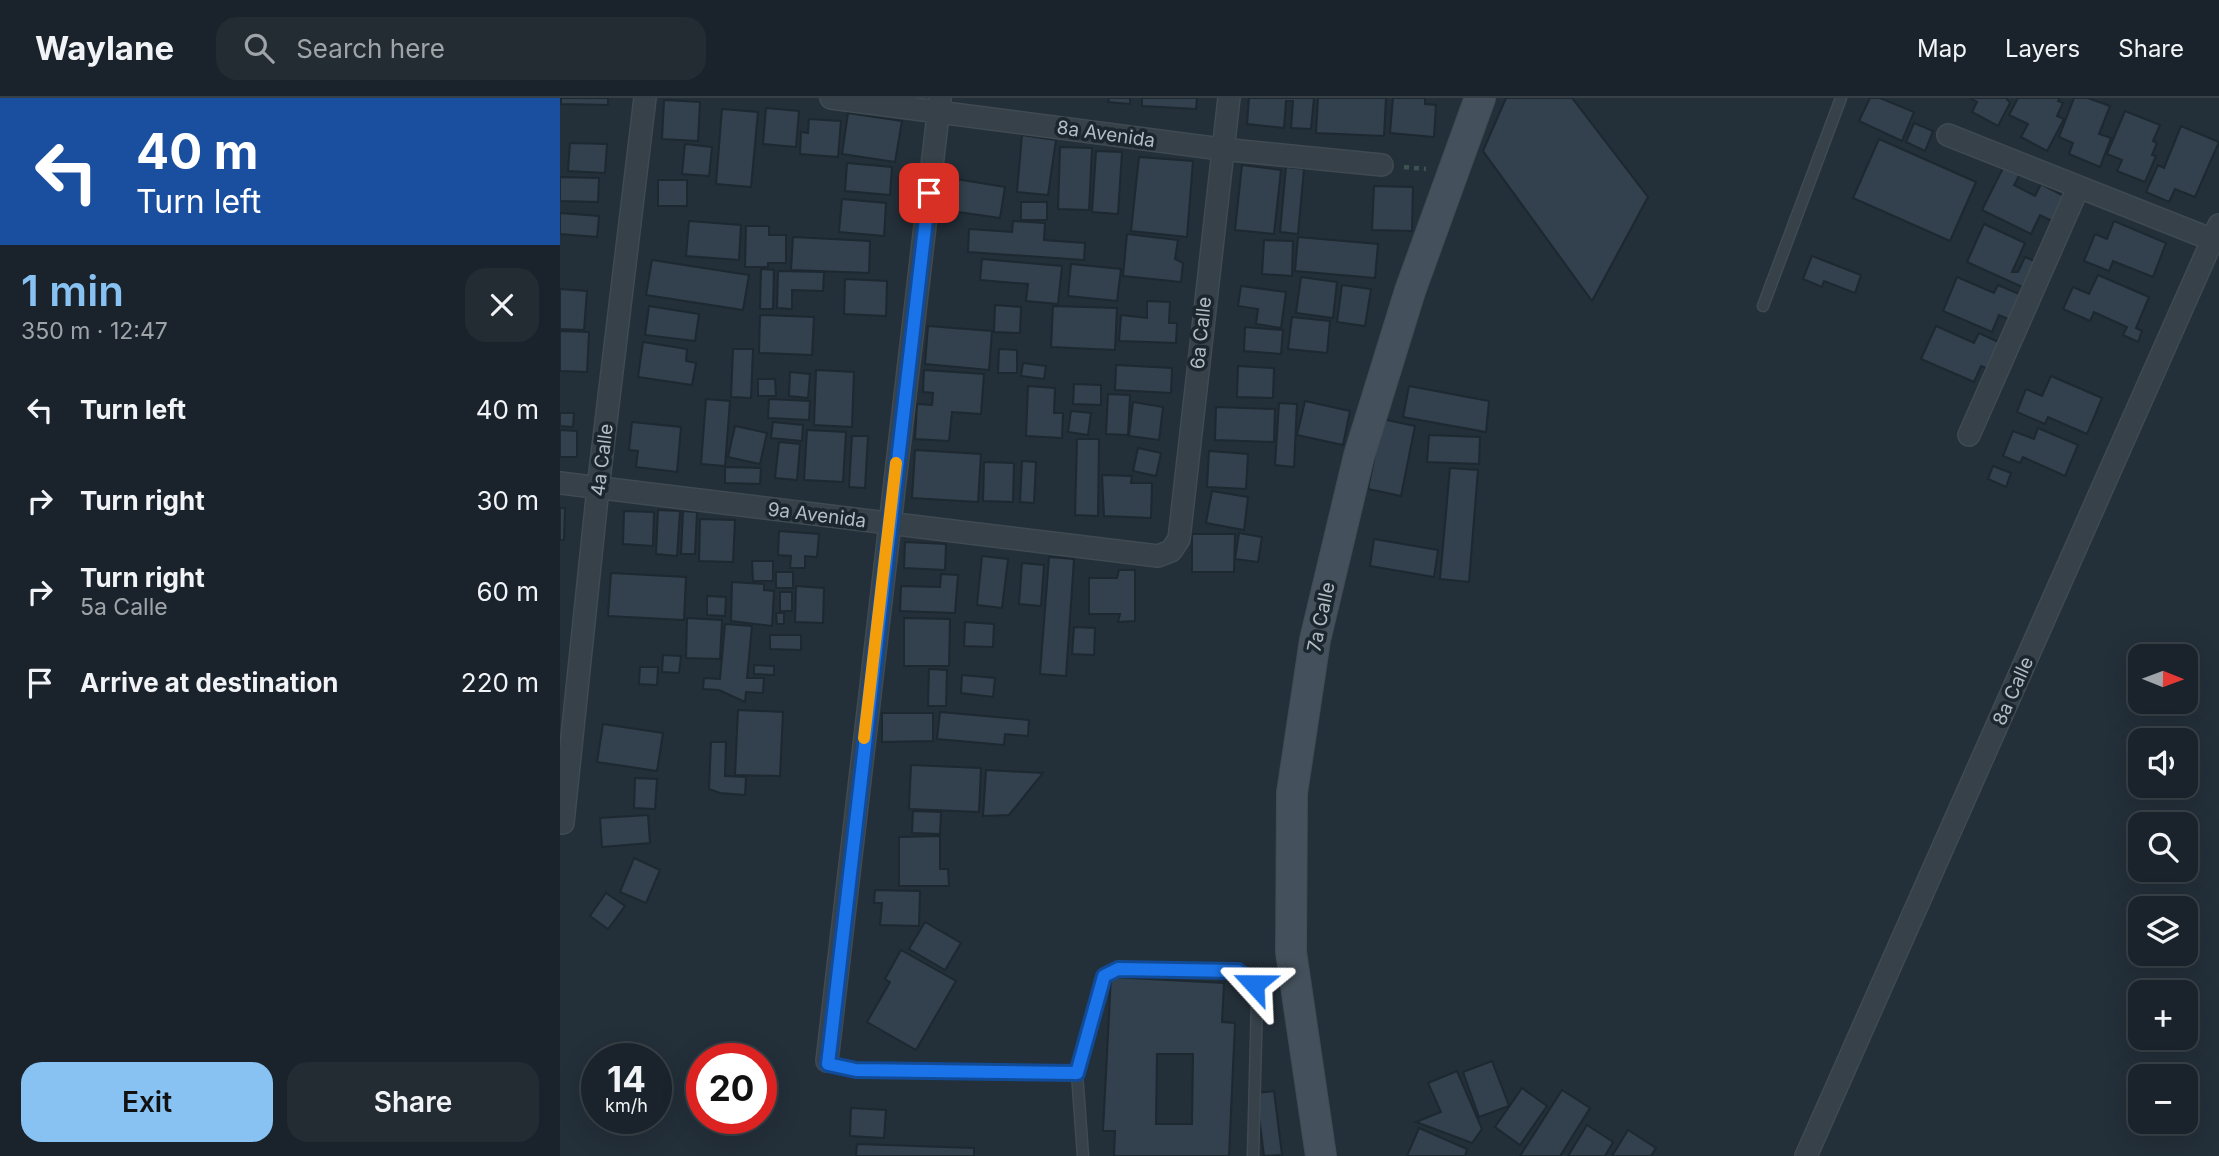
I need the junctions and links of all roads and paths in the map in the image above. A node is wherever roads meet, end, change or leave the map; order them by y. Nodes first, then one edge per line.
1 (645, 98) edge
2 (831, 98) edge
3 (1229, 98) edge
4 (1480, 98) edge
5 (1841, 98) edge
6 (939, 104) edge
7 (1948, 135) dead end
8 (1221, 149) junction
9 (1382, 165) joint
10 (1453, 171) junction
11 (2078, 188) junction
12 (2216, 232) edge
13 (1763, 306) dead end
14 (1969, 435) dead end
15 (560, 484) edge
16 (598, 488) junction
17 (888, 523) junction
18 (1158, 556) joint
19 (563, 823) dead end
20 (827, 1061) joint
21 (1077, 1073) junction
22 (1083, 1156) edge
23 (1252, 1156) edge
24 (1321, 1156) edge
25 (1806, 1156) edge

1 - 16 street, 4a Calle
2 - 6 street, 8a Avenida
3 - 8 street, 6a Calle
4 - 10 street, 7a Calle
5 - 13 lane
6 - 8 street, 8a Avenida
6 - 17 street
7 - 11 street
8 - 9 street, 8a Avenida
8 - 18 street, 6a Calle
9 - 10 path
10 - 24 street, 7a Calle
11 - 12 street
11 - 14 street
12 - 25 street, 8a Calle
15 - 16 street, 9a Avenida
16 - 17 street, 9a Avenida
16 - 19 street, 4a Calle
17 - 18 street, 9a Avenida
17 - 20 street
20 - 21 lane
21 - 22 lane
21 - 23 lane

